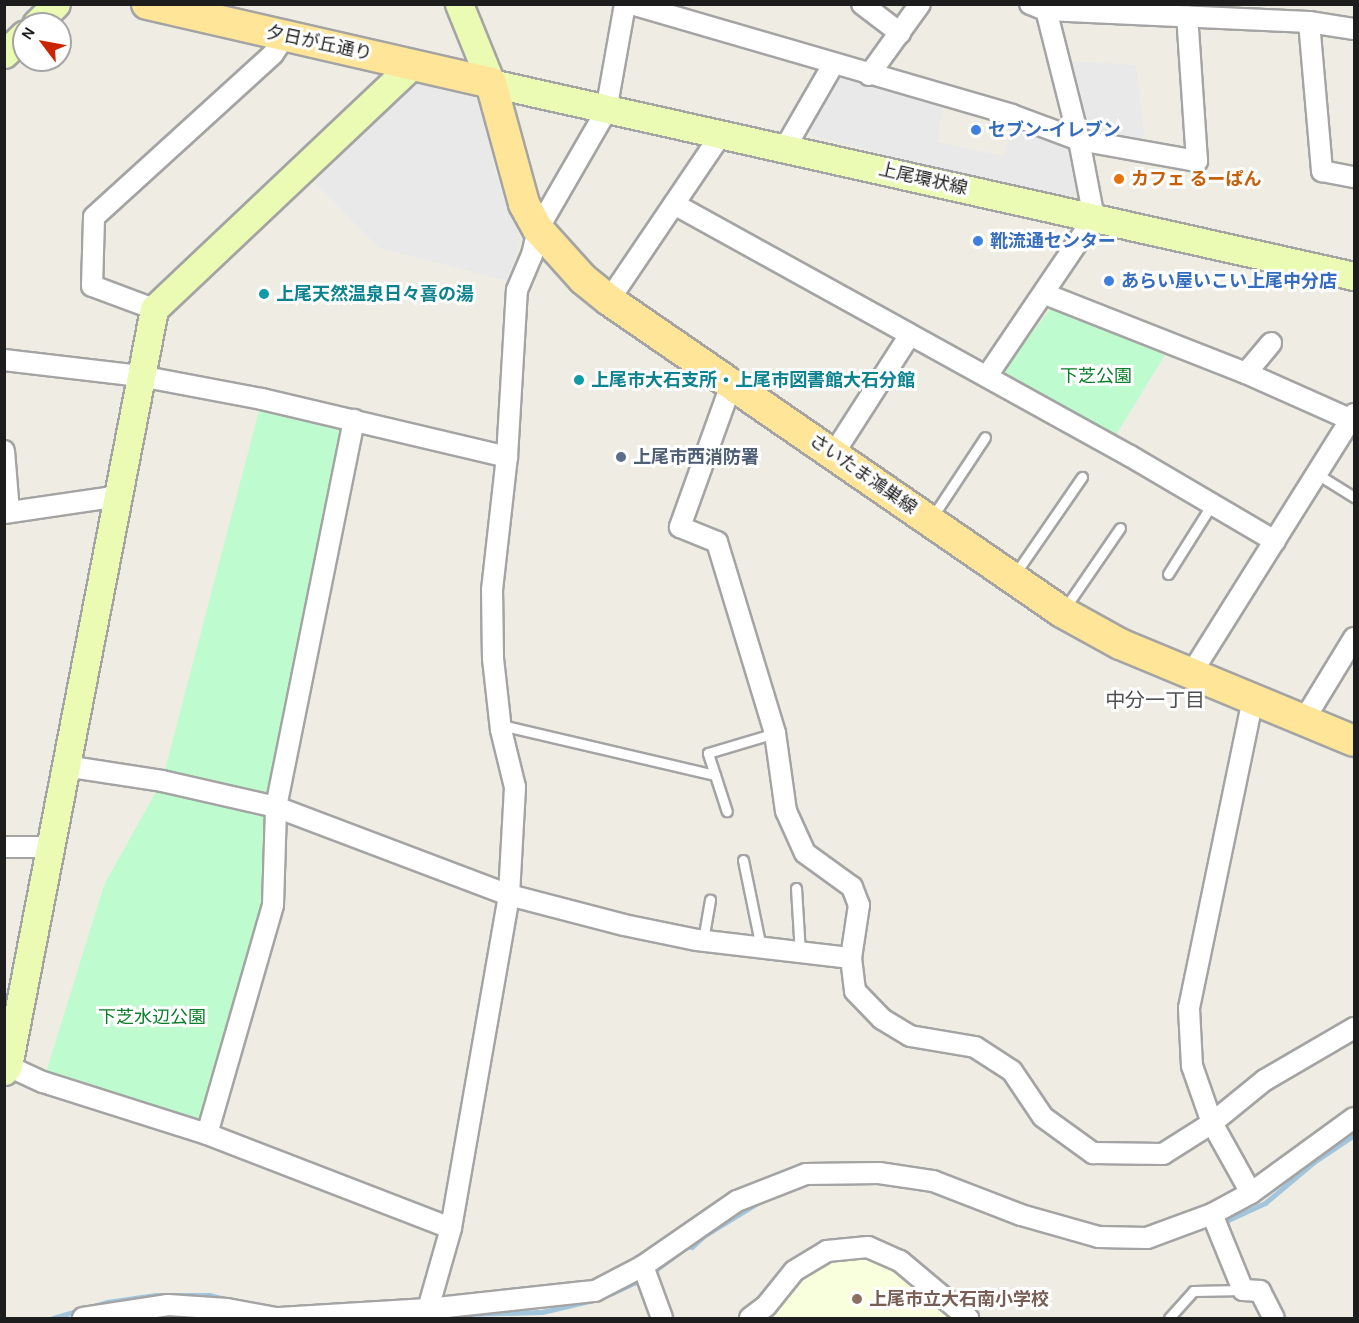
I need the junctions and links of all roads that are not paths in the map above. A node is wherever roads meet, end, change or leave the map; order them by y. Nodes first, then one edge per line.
1 (147, 4) edge
2 (459, 4) edge
3 (862, 4) edge
4 (920, 4) edge
5 (636, 5) edge
6 (1038, 7) edge
7 (690, 13) edge
8 (1187, 16) junction
9 (1309, 22) junction
10 (1354, 28) edge
11 (900, 33) junction
12 (285, 36) junction
13 (413, 64) junction
14 (833, 65) junction
15 (869, 75) junction
16 (491, 83) junction
17 (606, 111) junction
18 (722, 133) junction
19 (1079, 140) junction
20 (785, 148) junction
21 (1354, 177) edge
22 (674, 204) junction
23 (1094, 218) junction
24 (537, 229) junction
25 (1354, 276) edge
26 (1045, 294) junction
27 (609, 300) junction
28 (154, 309) junction
29 (909, 336) junction
30 (1271, 343) dead end
31 (4, 360) edge
32 (1246, 374) junction
33 (140, 376) junction
34 (987, 376) junction
35 (731, 385) junction
36 (1353, 418) edge
37 (354, 420) junction
38 (985, 437) dead end
39 (4, 451) edge
40 (834, 453) junction
41 (507, 456) junction
42 (1317, 474) junction
43 (1082, 477) dead end
44 (119, 496) junction
45 (1354, 497) edge
46 (1212, 504) junction
47 (7, 513) edge
48 (930, 520) junction
49 (1120, 528) dead end
50 (1275, 541) junction
51 (1168, 574) dead end
52 (1012, 578) junction
53 (1062, 612) junction
54 (1354, 638) edge
55 (1191, 674) junction
56 (1253, 699) junction
57 (1304, 720) junction
58 (501, 725) junction
59 (775, 733) junction
60 (1354, 741) edge
61 (65, 766) junction
62 (715, 775) junction
63 (276, 807) junction
64 (727, 811) dead end
65 (4, 847) edge
66 (50, 847) junction
67 (743, 860) dead end
68 (796, 888) dead end
69 (508, 895) junction
70 (710, 900) dead end
71 (703, 940) junction
72 (761, 948) junction
73 (800, 953) junction
74 (851, 958) junction
75 (1354, 1028) edge
76 (6, 1069) edge
77 (1354, 1118) edge
78 (1212, 1123) junction
79 (207, 1134) junction
80 (1251, 1193) junction
81 (1212, 1214) junction
82 (451, 1228) junction
83 (643, 1266) junction
84 (1243, 1290) junction
85 (428, 1310) junction
86 (83, 1318) edge
87 (277, 1318) edge
88 (662, 1318) edge
89 (750, 1318) edge
90 (968, 1318) edge
91 (1169, 1318) edge
92 (1274, 1318) edge

1 - 12 main road, 夕日が丘通り
2 - 16 street
3 - 11 street
4 - 11 street
5 - 7 street
5 - 17 street
6 - 8 street
6 - 19 street
7 - 14 street
8 - 9 street
8 - 19 street
9 - 10 street
9 - 21 street
11 - 15 street
12 - 13 main road, 夕日が丘通り
12 - 28 street
13 - 16 main road, 夕日が丘通り
13 - 28 street
14 - 15 street
14 - 20 street
15 - 19 street
16 - 17 street, 上尾環状線
16 - 24 main road, さいたま鴻巣線
17 - 18 street, 上尾環状線
17 - 24 street
18 - 20 street, 上尾環状線
18 - 22 street
19 - 23 street
20 - 23 street, 上尾環状線
22 - 27 street
22 - 29 street
23 - 25 street, 上尾環状線
23 - 26 street
24 - 27 main road, さいたま鴻巣線
24 - 41 street
26 - 32 street
26 - 34 street
27 - 35 main road, さいたま鴻巣線
28 - 33 street
29 - 34 street
29 - 40 street
30 - 32 street
31 - 33 street
32 - 36 street
33 - 37 street
33 - 44 street
34 - 46 street
35 - 40 main road, さいたま鴻巣線
35 - 59 street
36 - 42 street
37 - 41 street
37 - 63 street
38 - 48 lane
39 - 47 street
40 - 48 main road, さいたま鴻巣線
41 - 58 street
42 - 45 lane
42 - 50 street
43 - 52 lane
44 - 47 street
44 - 61 street
46 - 50 street
46 - 51 lane
48 - 52 main road, さいたま鴻巣線
49 - 53 lane
50 - 55 street
52 - 53 main road, さいたま鴻巣線
53 - 55 main road, さいたま鴻巣線
54 - 57 street
55 - 56 main road, さいたま鴻巣線
56 - 57 main road, さいたま鴻巣線
56 - 78 street
57 - 60 main road, さいたま鴻巣線
58 - 62 lane
58 - 69 street
59 - 62 lane
59 - 74 street
61 - 63 street
61 - 66 street
62 - 64 lane
63 - 69 street
63 - 79 street
65 - 66 street
66 - 76 street
67 - 72 lane
68 - 73 lane
69 - 71 street
69 - 82 street
70 - 71 lane
71 - 72 street
72 - 73 street
73 - 74 street
74 - 78 street
75 - 78 street
76 - 79 street
77 - 80 street
78 - 80 street
79 - 82 street
80 - 81 street
81 - 83 street
81 - 84 street
82 - 85 street
83 - 85 street
83 - 88 street
84 - 91 lane
84 - 92 street
85 - 87 street
86 - 87 street
89 - 90 street

